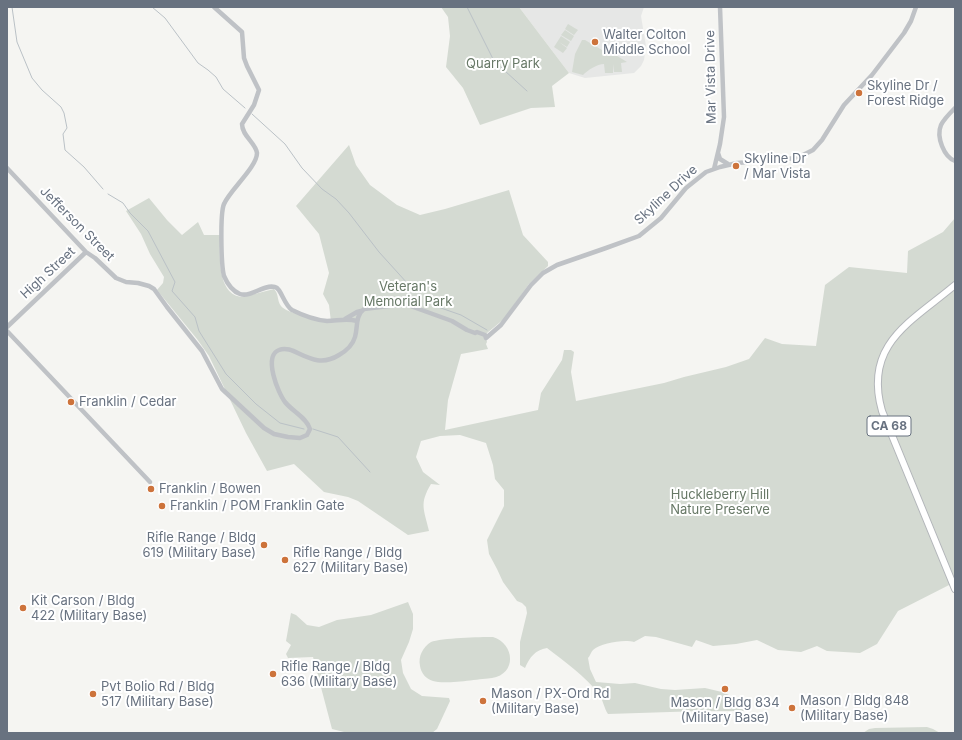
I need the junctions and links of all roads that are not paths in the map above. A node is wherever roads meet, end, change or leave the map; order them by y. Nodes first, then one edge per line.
1 (214, 7) edge
2 (720, 7) edge
3 (916, 7) edge
4 (955, 108) edge
5 (718, 153) junction
6 (955, 161) edge
7 (730, 164) junction
8 (7, 168) edge
9 (714, 169) junction
10 (706, 172) junction
11 (86, 252) junction
12 (955, 285) edge
13 (361, 311) junction
14 (346, 319) junction
15 (357, 321) junction
16 (7, 326) edge
17 (356, 328) junction
18 (7, 331) edge
19 (150, 482) dead end
20 (955, 589) edge

1 - 14 street
2 - 5 street, Mar Vista Drive
3 - 7 street, Skyline Drive
4 - 6 street
5 - 7 street
5 - 9 street, Mar Vista Drive
5 - 10 street
7 - 9 street, Skyline Drive
8 - 11 street, Jefferson Street
9 - 10 street, Skyline Drive
10 - 13 street, Skyline Drive
11 - 16 street, High Street
11 - 17 street, Jefferson Street
12 - 20 main road, CA 68
13 - 14 street, Skyline Drive
13 - 15 street
14 - 15 street
14 - 17 street
15 - 17 street
18 - 19 street

